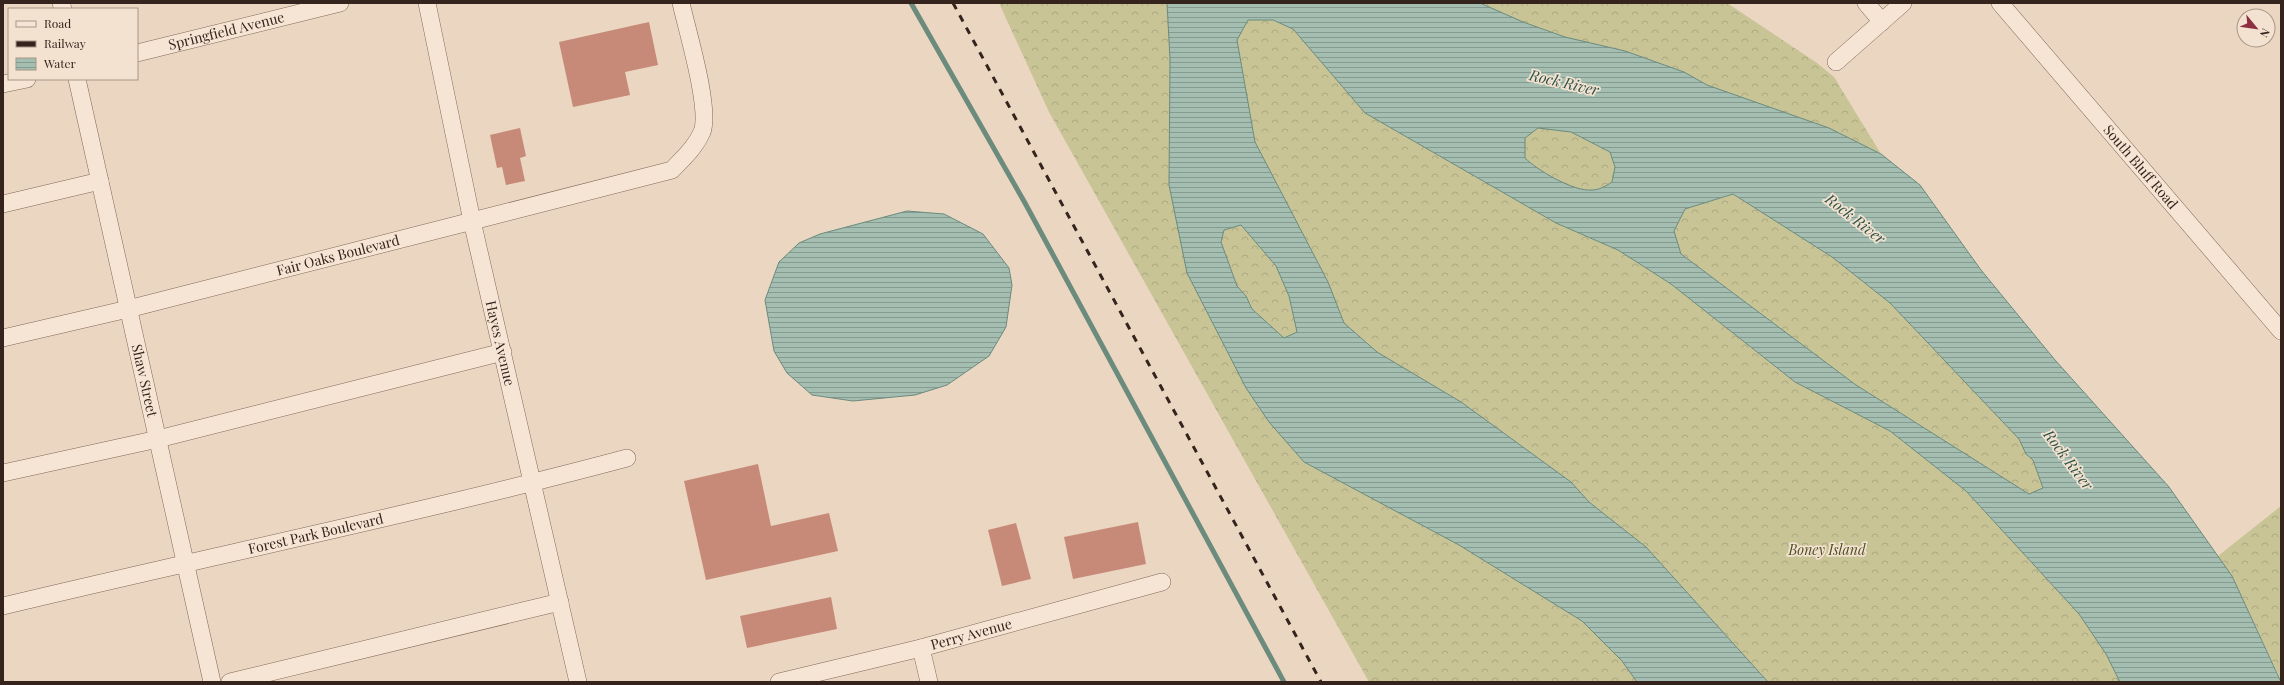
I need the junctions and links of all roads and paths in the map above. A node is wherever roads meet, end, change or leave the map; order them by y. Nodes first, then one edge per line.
1 (340, 3) edge
2 (427, 3) edge
3 (681, 3) edge
4 (1866, 3) edge
5 (1903, 3) edge
6 (2000, 3) edge
7 (1882, 22) junction
8 (138, 53) edge
9 (1836, 62) dead end
10 (22, 80) edge
11 (77, 80) edge
12 (3, 84) edge
13 (100, 181) junction
14 (3, 204) edge
15 (472, 221) junction
16 (128, 309) junction
17 (2281, 331) edge
18 (3, 338) edge
19 (503, 352) junction
20 (158, 439) junction
21 (627, 458) dead end
22 (3, 473) edge
23 (533, 483) junction
24 (186, 562) junction
25 (1162, 582) dead end
26 (560, 602) junction
27 (3, 606) edge
28 (921, 648) junction
29 (212, 682) edge
30 (230, 682) edge
31 (578, 682) edge
32 (779, 682) edge
33 (929, 682) edge

1 - 8 street, Springfield Avenue
2 - 15 street, Hayes Avenue
3 - 15 street, Fair Oaks Boulevard
4 - 7 street
5 - 7 street
6 - 17 street, South Bluff Road
7 - 9 street
10 - 12 street
11 - 13 street, Shaw Street
13 - 14 street
13 - 16 street, Shaw Street
15 - 16 street, Fair Oaks Boulevard
15 - 19 street, Hayes Avenue
16 - 18 street, Fair Oaks Boulevard
16 - 20 street, Shaw Street
19 - 20 street
19 - 23 street, Hayes Avenue
20 - 22 street
20 - 24 street, Shaw Street
21 - 23 street, Forest Park Boulevard
23 - 24 street, Forest Park Boulevard
23 - 26 street, Hayes Avenue
24 - 27 street, Forest Park Boulevard
24 - 29 street, Shaw Street
25 - 28 street, Perry Avenue
26 - 30 street
26 - 31 street, Hayes Avenue
28 - 32 street, Perry Avenue
28 - 33 street

